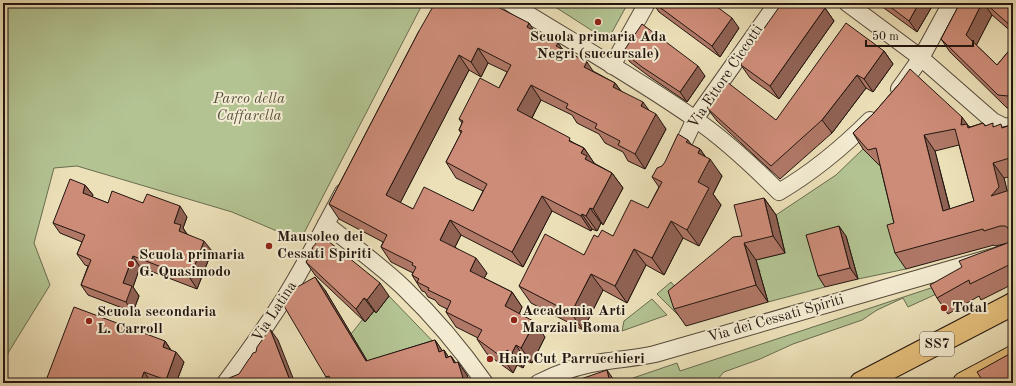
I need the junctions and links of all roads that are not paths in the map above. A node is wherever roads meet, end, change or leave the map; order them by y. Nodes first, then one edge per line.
1 (510, 3) edge
2 (647, 3) edge
3 (777, 3) edge
4 (847, 3) edge
5 (951, 3) edge
6 (921, 58) junction
7 (612, 66) junction
8 (696, 119) junction
9 (1013, 127) edge
10 (672, 168) edge
11 (348, 182) edge
12 (326, 224) junction
13 (1013, 251) edge
14 (1013, 304) edge
15 (1013, 357) edge
16 (225, 383) edge
17 (486, 383) edge
18 (538, 383) edge
19 (861, 383) edge
20 (965, 383) edge

1 - 7 street
2 - 7 street
3 - 8 street, Via Ettore Ciccotti
4 - 6 street
5 - 6 street
6 - 8 street
6 - 9 street
7 - 8 street
8 - 10 street, Via Ettore Ciccotti
11 - 12 street, Via Latina
12 - 16 street, Via Latina
12 - 17 street
13 - 18 street, Via dei Cessati Spiriti
14 - 19 main road, SS7
15 - 20 main road

